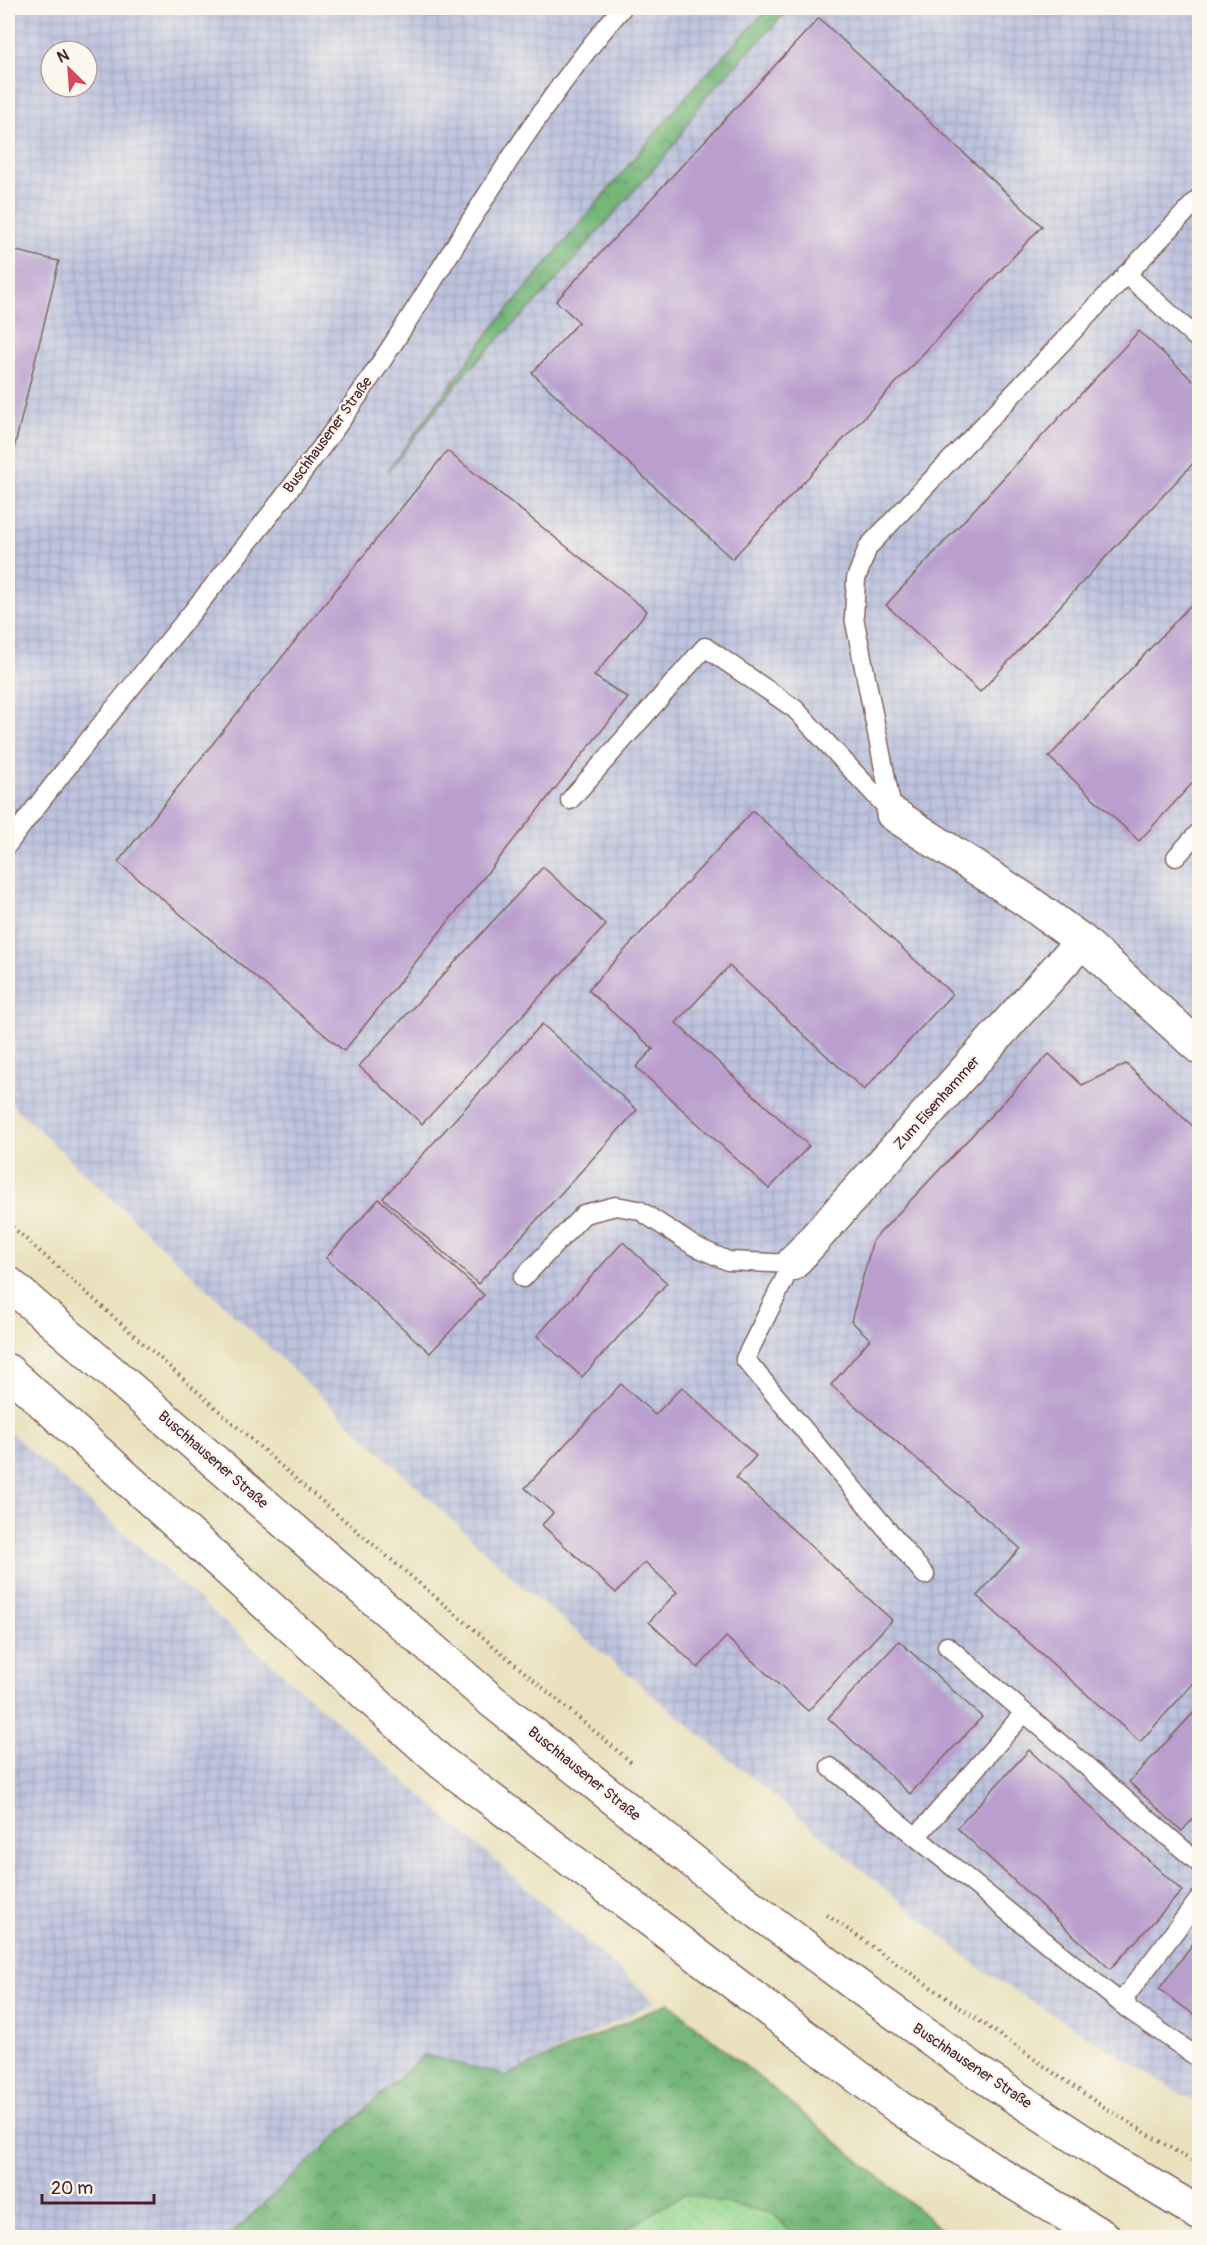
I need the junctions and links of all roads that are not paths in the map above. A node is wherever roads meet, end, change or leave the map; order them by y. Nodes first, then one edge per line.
1 (622, 8) edge
2 (1200, 197) edge
3 (1126, 274) junction
4 (1200, 341) edge
5 (570, 800) dead end
6 (893, 813) junction
7 (1200, 831) edge
8 (8, 844) edge
9 (1176, 857) dead end
10 (1082, 941) junction
11 (1200, 1048) edge
12 (792, 1264) junction
13 (523, 1278) dead end
14 (8, 1283) edge
15 (8, 1371) edge
16 (925, 1575) dead end
17 (947, 1646) dead end
18 (1024, 1713) junction
19 (830, 1767) dead end
20 (916, 1837) junction
21 (1200, 1864) edge
22 (1200, 1898) edge
23 (1128, 2009) junction
24 (1200, 2059) edge
25 (1200, 2214) edge
26 (1105, 2238) edge

1 - 8 lane, Buschhausener Straße
2 - 3 lane
3 - 4 lane
3 - 6 lane
5 - 6 lane
6 - 10 main road
7 - 9 lane
10 - 11 main road
10 - 12 main road, Zum Eisenhammer
12 - 13 lane
12 - 16 lane
14 - 25 main road, Buschhausener Straße
15 - 26 main road
17 - 18 lane
18 - 20 lane
18 - 21 lane
19 - 20 lane
20 - 23 lane
22 - 23 lane
23 - 24 lane

